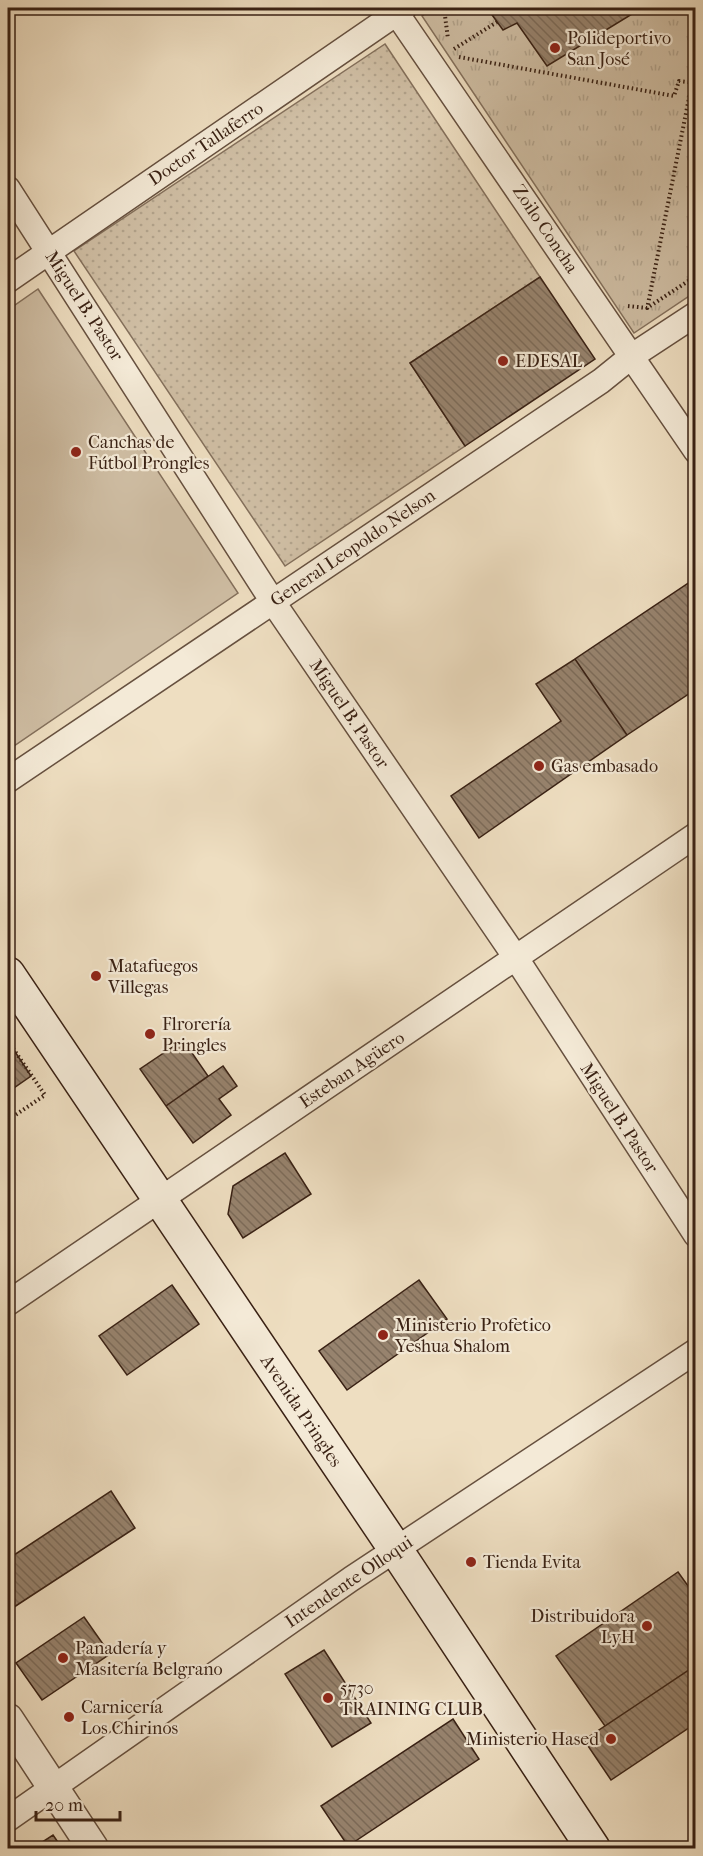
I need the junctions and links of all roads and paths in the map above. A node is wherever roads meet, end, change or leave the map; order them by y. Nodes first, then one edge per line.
1 (398, 9) edge
2 (497, 22) dead end
3 (454, 49) dead end
4 (459, 57) dead end
5 (694, 83) edge
6 (8, 189) edge
7 (49, 252) junction
8 (696, 276) edge
9 (8, 280) edge
10 (647, 308) junction
11 (651, 314) dead end
12 (696, 314) edge
13 (632, 356) junction
14 (696, 451) edge
15 (273, 603) junction
16 (8, 780) edge
17 (696, 836) edge
18 (516, 958) junction
19 (8, 974) edge
20 (8, 1041) edge
21 (8, 1120) edge
22 (159, 1201) junction
23 (696, 1235) edge
24 (8, 1303) edge
25 (696, 1351) edge
26 (396, 1550) junction
27 (8, 1719) edge
28 (52, 1787) junction
29 (8, 1820) edge
30 (93, 1848) edge
31 (593, 1848) edge

1 - 7 street, Doctor Tallaferro
1 - 13 street, Zoilo Concha
2 - 3 path
4 - 5 path
5 - 10 path
6 - 7 street, Miguel B. Pastor
7 - 9 street, Doctor Tallaferro
7 - 15 street, Miguel B. Pastor
8 - 10 path
10 - 11 path
12 - 13 street, General Leopoldo Nelson
13 - 14 street, Zoilo Concha
13 - 15 street, General Leopoldo Nelson
15 - 16 street, General Leopoldo Nelson
15 - 18 street, Miguel B. Pastor
17 - 18 street, Esteban Agüero
18 - 22 street, Esteban Agüero
18 - 23 street, Miguel B. Pastor
19 - 22 main road, Avenida Pringles
20 - 21 path
22 - 24 street, Esteban Agüero
22 - 26 main road, Avenida Pringles
25 - 26 street, Intendente Olloqui
26 - 28 street, Intendente Olloqui
26 - 31 main road, Avenida Pringles
27 - 28 street
28 - 29 street, Intendente Olloqui
28 - 30 street

